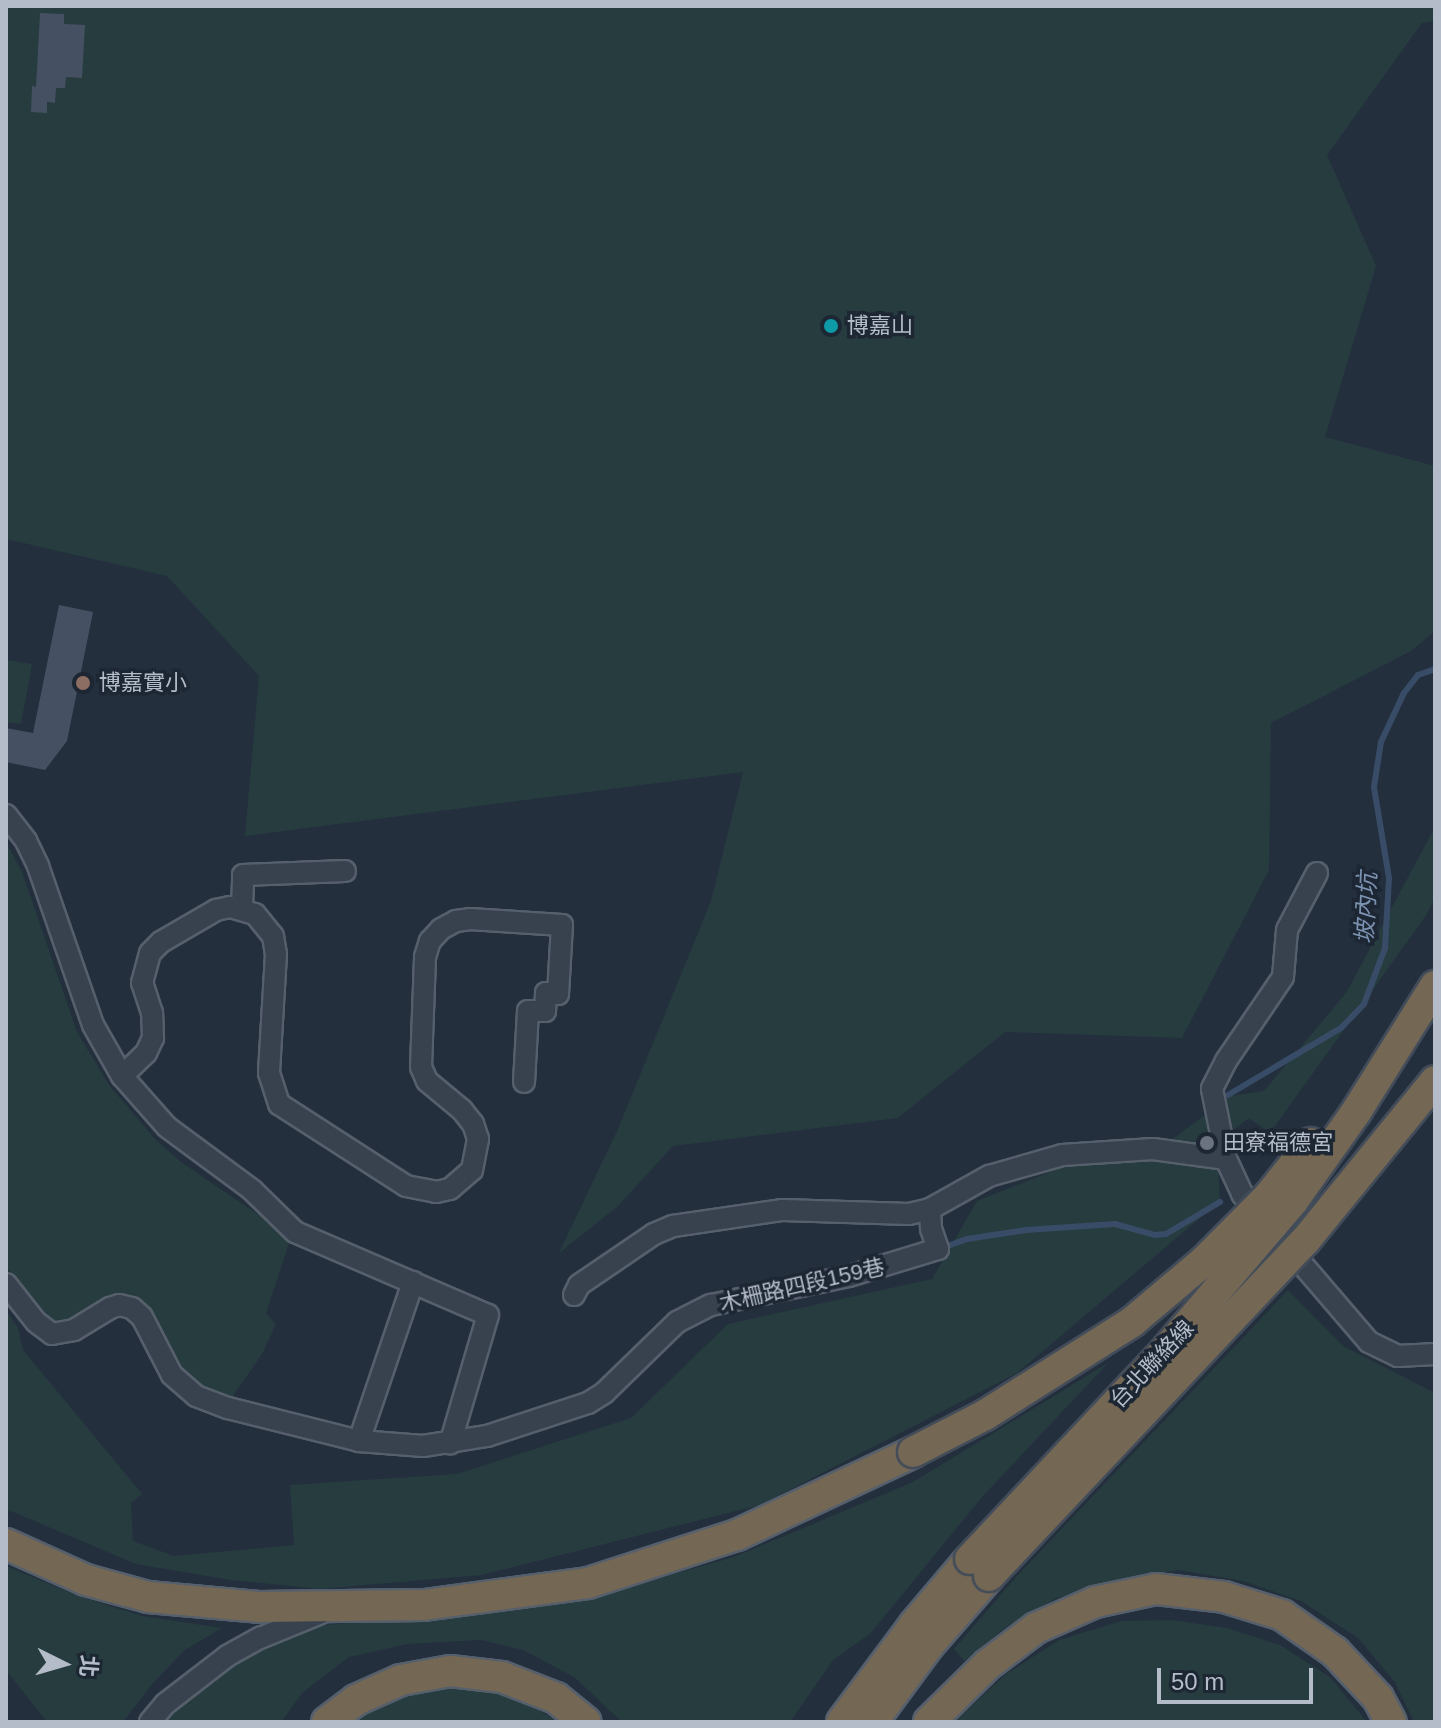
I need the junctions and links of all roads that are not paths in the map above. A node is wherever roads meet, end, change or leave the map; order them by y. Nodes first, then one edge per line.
1 (6, 815) edge
2 (345, 871) dead end
3 (1317, 873) dead end
4 (242, 909) junction
5 (1435, 968) edge
6 (1435, 986) edge
7 (122, 1076) junction
8 (1435, 1081) edge
9 (524, 1082) dead end
10 (1226, 1159) junction
11 (930, 1209) junction
12 (413, 1282) junction
13 (6, 1284) edge
14 (574, 1295) dead end
15 (1435, 1354) edge
16 (359, 1441) junction
17 (450, 1444) junction
18 (6, 1544) edge
19 (980, 1567) junction
20 (336, 1608) junction
21 (150, 1722) edge
22 (327, 1722) edge
23 (586, 1722) edge
24 (842, 1722) edge
25 (872, 1722) edge
26 (929, 1722) edge
27 (1391, 1722) edge

1 - 7 street
2 - 4 street
3 - 10 street
4 - 7 street
4 - 9 street
5 - 20 highway, bridge
6 - 19 highway, 台北聯絡線, bridge
7 - 12 street
8 - 19 highway, 台北聯絡線, bridge
10 - 11 street
10 - 15 street
11 - 14 street
11 - 17 street, 木柵路四段159巷
12 - 16 street
12 - 17 street
13 - 16 street, 木柵路四段159巷
16 - 17 street, 木柵路四段159巷
18 - 20 highway
19 - 24 highway, 台北聯絡線
19 - 25 highway, 台北聯絡線
20 - 21 street
22 - 23 highway
26 - 27 highway

